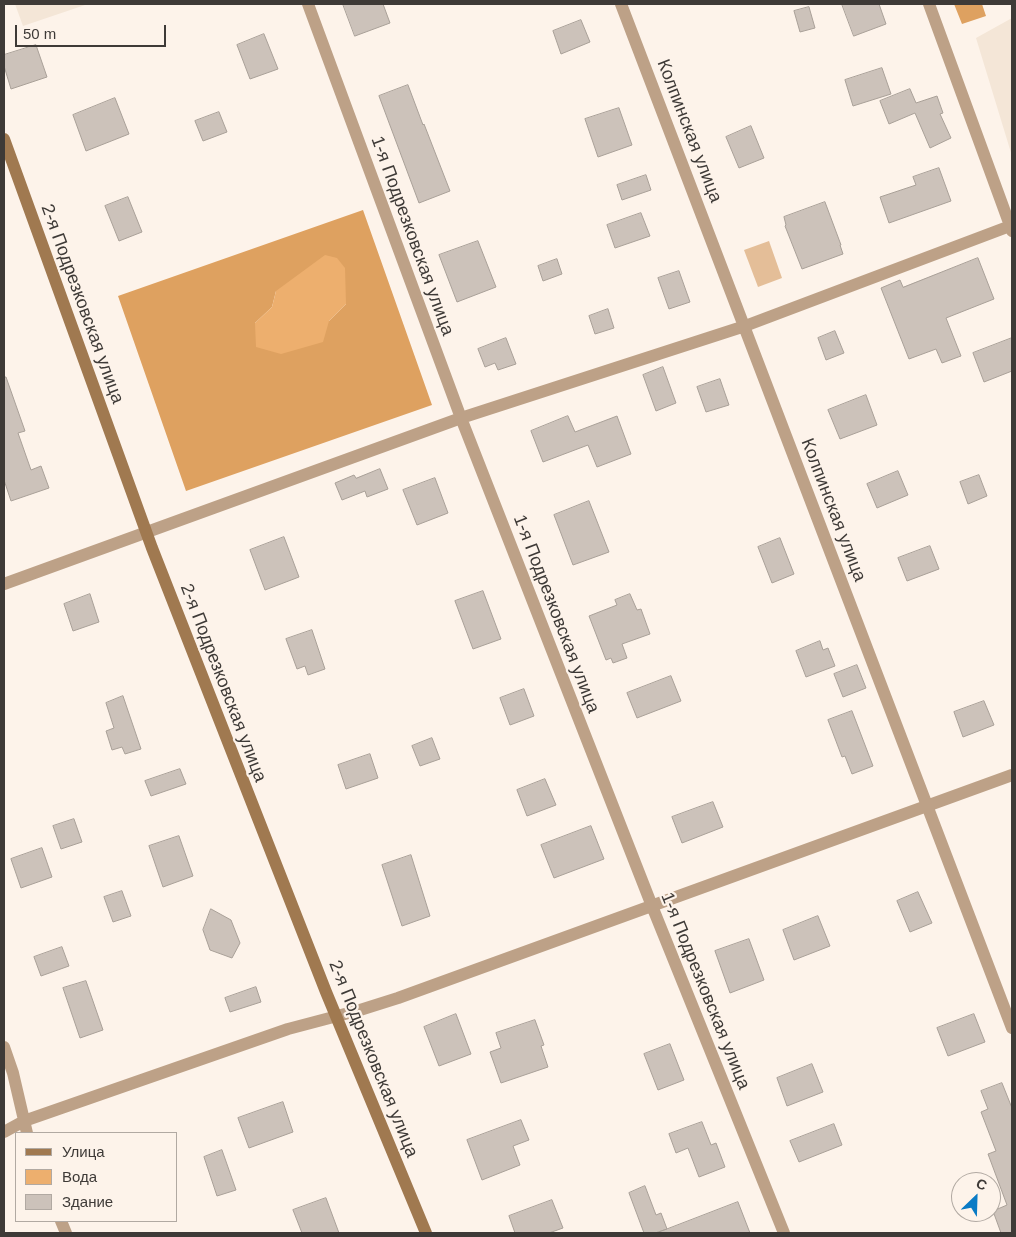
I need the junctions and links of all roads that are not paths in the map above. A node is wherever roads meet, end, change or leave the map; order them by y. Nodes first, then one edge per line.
1 (308, 4) edge
2 (621, 4) edge
3 (929, 4) edge
4 (4, 139) edge
5 (1011, 229) edge
6 (745, 326) junction
7 (461, 418) junction
8 (146, 532) junction
9 (4, 584) edge
10 (1012, 775) edge
11 (926, 806) junction
12 (652, 906) junction
13 (336, 1015) junction
14 (1012, 1028) edge
15 (4, 1047) edge
16 (26, 1127) edge
17 (4, 1132) edge
18 (426, 1233) edge
19 (784, 1233) edge

1 - 7 street, 1-я Подрезковская улица
2 - 6 street, Колпинская улица
3 - 5 street
4 - 8 street, 2-я Подрезковская улица
5 - 6 street
6 - 7 street
6 - 11 street, Колпинская улица
7 - 8 street
7 - 12 street, 1-я Подрезковская улица
8 - 9 street
8 - 13 street, 2-я Подрезковская улица
10 - 11 street
11 - 12 street
11 - 14 street, Колпинская улица
12 - 13 street
12 - 19 street, 1-я Подрезковская улица
13 - 16 street
13 - 18 street, 2-я Подрезковская улица
15 - 16 street
16 - 17 street

